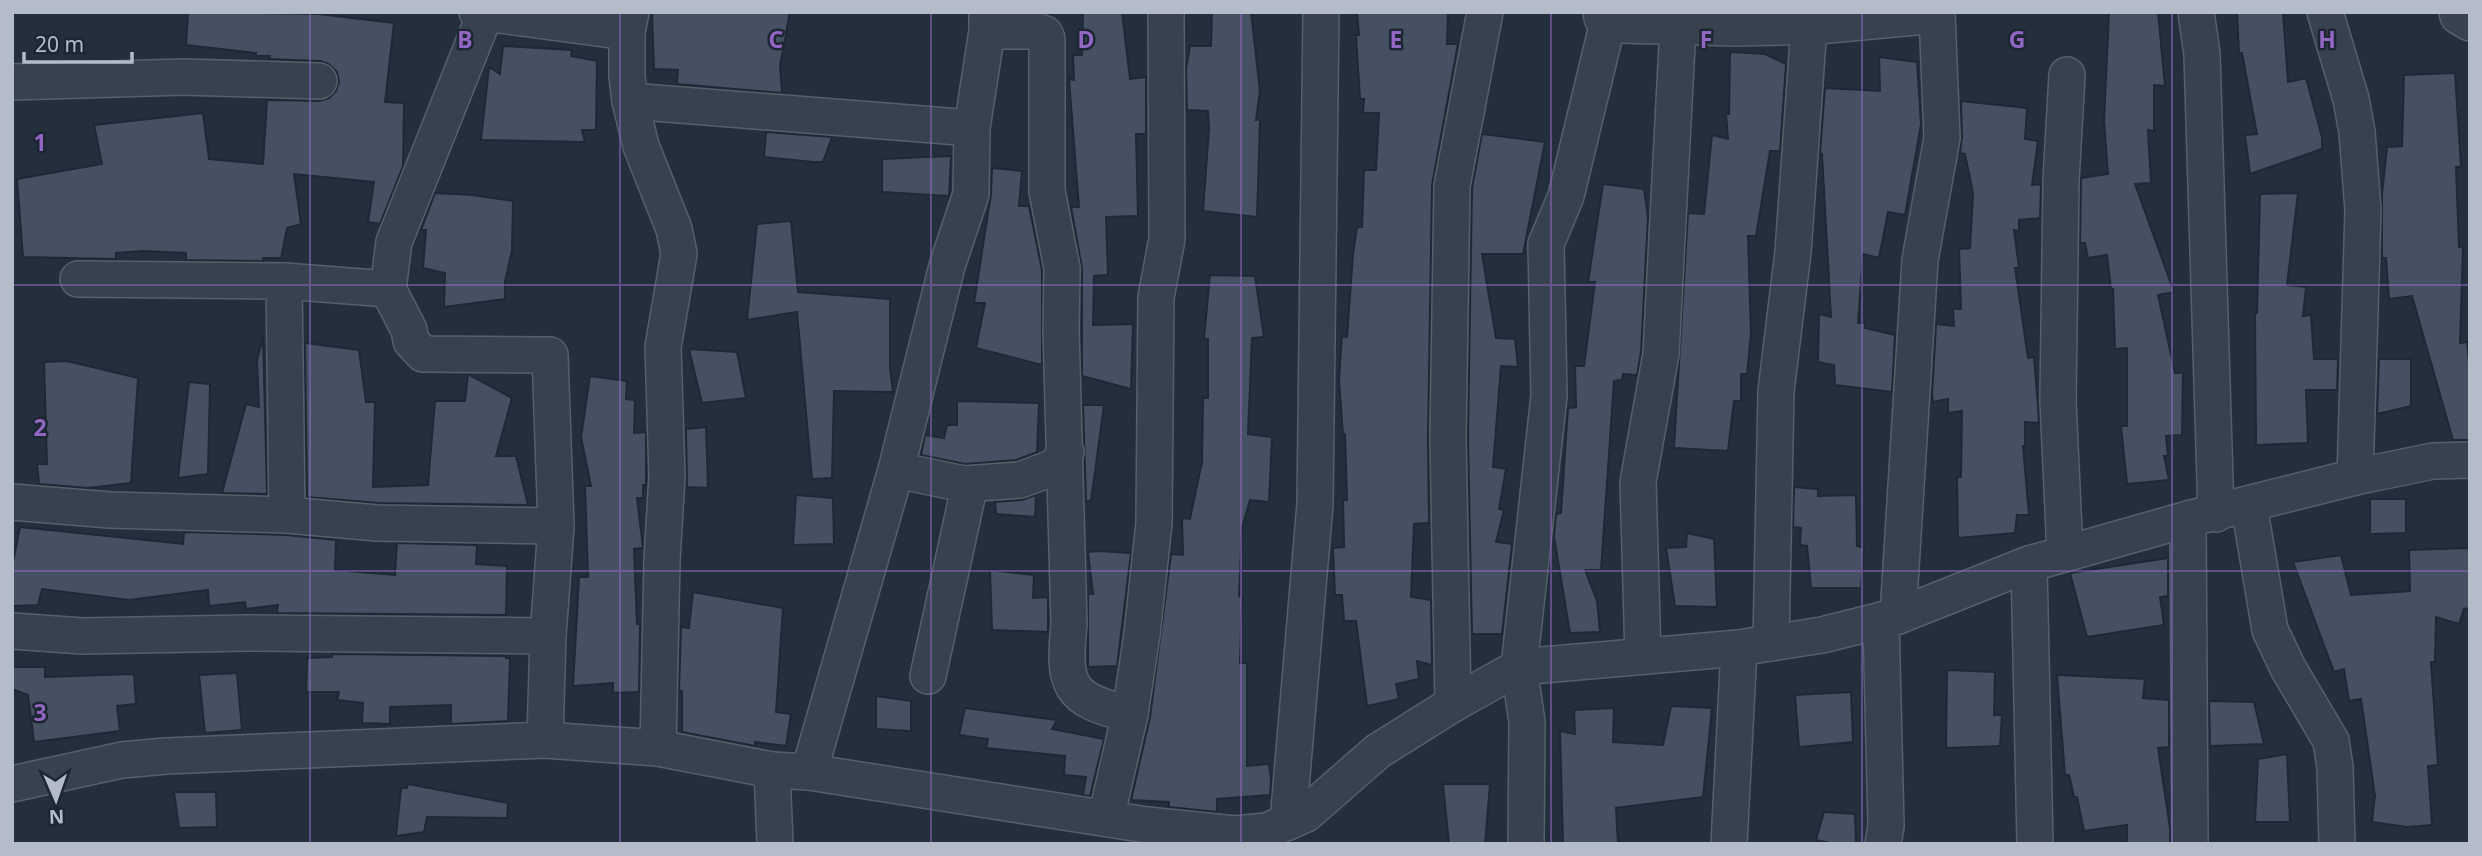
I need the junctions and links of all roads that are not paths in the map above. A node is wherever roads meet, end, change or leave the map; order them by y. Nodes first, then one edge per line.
1 (1166, 12) edge
2 (1321, 12) edge
3 (1485, 12) edge
4 (2196, 12) edge
5 (2325, 12) edge
6 (2457, 12) edge
7 (482, 13) edge
8 (1937, 14) edge
9 (1604, 17) edge
10 (1736, 20) edge
11 (987, 21) edge
12 (629, 22) edge
13 (2470, 23) edge
14 (1678, 26) junction
15 (1809, 26) junction
16 (2067, 75) dead end
17 (318, 81) dead end
18 (12, 82) edge
19 (630, 101) junction
20 (972, 128) junction
21 (78, 279) dead end
22 (285, 281) junction
23 (388, 289) junction
24 (1066, 452) junction
25 (2470, 460) edge
26 (895, 470) junction
27 (2355, 477) junction
28 (964, 484) junction
29 (12, 502) edge
30 (2249, 505) junction
31 (287, 514) junction
32 (2202, 517) junction
33 (556, 526) junction
34 (2065, 554) junction
35 (2029, 564) junction
36 (1890, 618) junction
37 (12, 631) edge
38 (548, 636) junction
39 (1755, 645) junction
40 (1643, 656) junction
41 (1519, 667) junction
42 (928, 677) dead end
43 (1453, 704) junction
44 (1130, 713) junction
45 (545, 740) junction
46 (658, 748) junction
47 (772, 770) junction
48 (809, 772) junction
49 (12, 784) edge
50 (1107, 818) junction
51 (1288, 822) junction
52 (1146, 835) edge
53 (1234, 839) edge
54 (775, 844) edge
55 (1527, 844) edge
56 (1729, 844) edge
57 (1883, 844) edge
58 (2035, 844) edge
59 (2190, 844) edge
60 (2337, 844) edge

1 - 44 street
2 - 51 street
3 - 43 street
4 - 32 street
5 - 27 street
6 - 13 street
7 - 12 street
7 - 23 street
8 - 15 street
8 - 36 street
9 - 14 street
9 - 41 street
10 - 14 street
10 - 15 street
11 - 20 street
11 - 24 street
12 - 19 street
14 - 40 street
15 - 39 street
16 - 34 street
17 - 18 street
19 - 20 street
19 - 46 street
20 - 26 street
21 - 22 street
22 - 23 street
22 - 31 street
23 - 33 street
24 - 28 street
24 - 44 street
25 - 27 street
26 - 28 street
26 - 48 street
27 - 30 street
28 - 42 street
29 - 31 street
30 - 32 street
30 - 60 street
31 - 33 street
32 - 34 street
32 - 59 street
33 - 38 street
34 - 35 street
35 - 36 street
35 - 58 street
36 - 39 street
36 - 57 street
37 - 38 street
38 - 45 street
39 - 40 street
39 - 56 street
40 - 41 street
41 - 43 street
41 - 55 street
43 - 51 street
44 - 50 street
45 - 46 street
45 - 49 street
46 - 47 street
47 - 48 street
47 - 54 street
48 - 50 street
50 - 52 street
51 - 53 street
52 - 53 street

